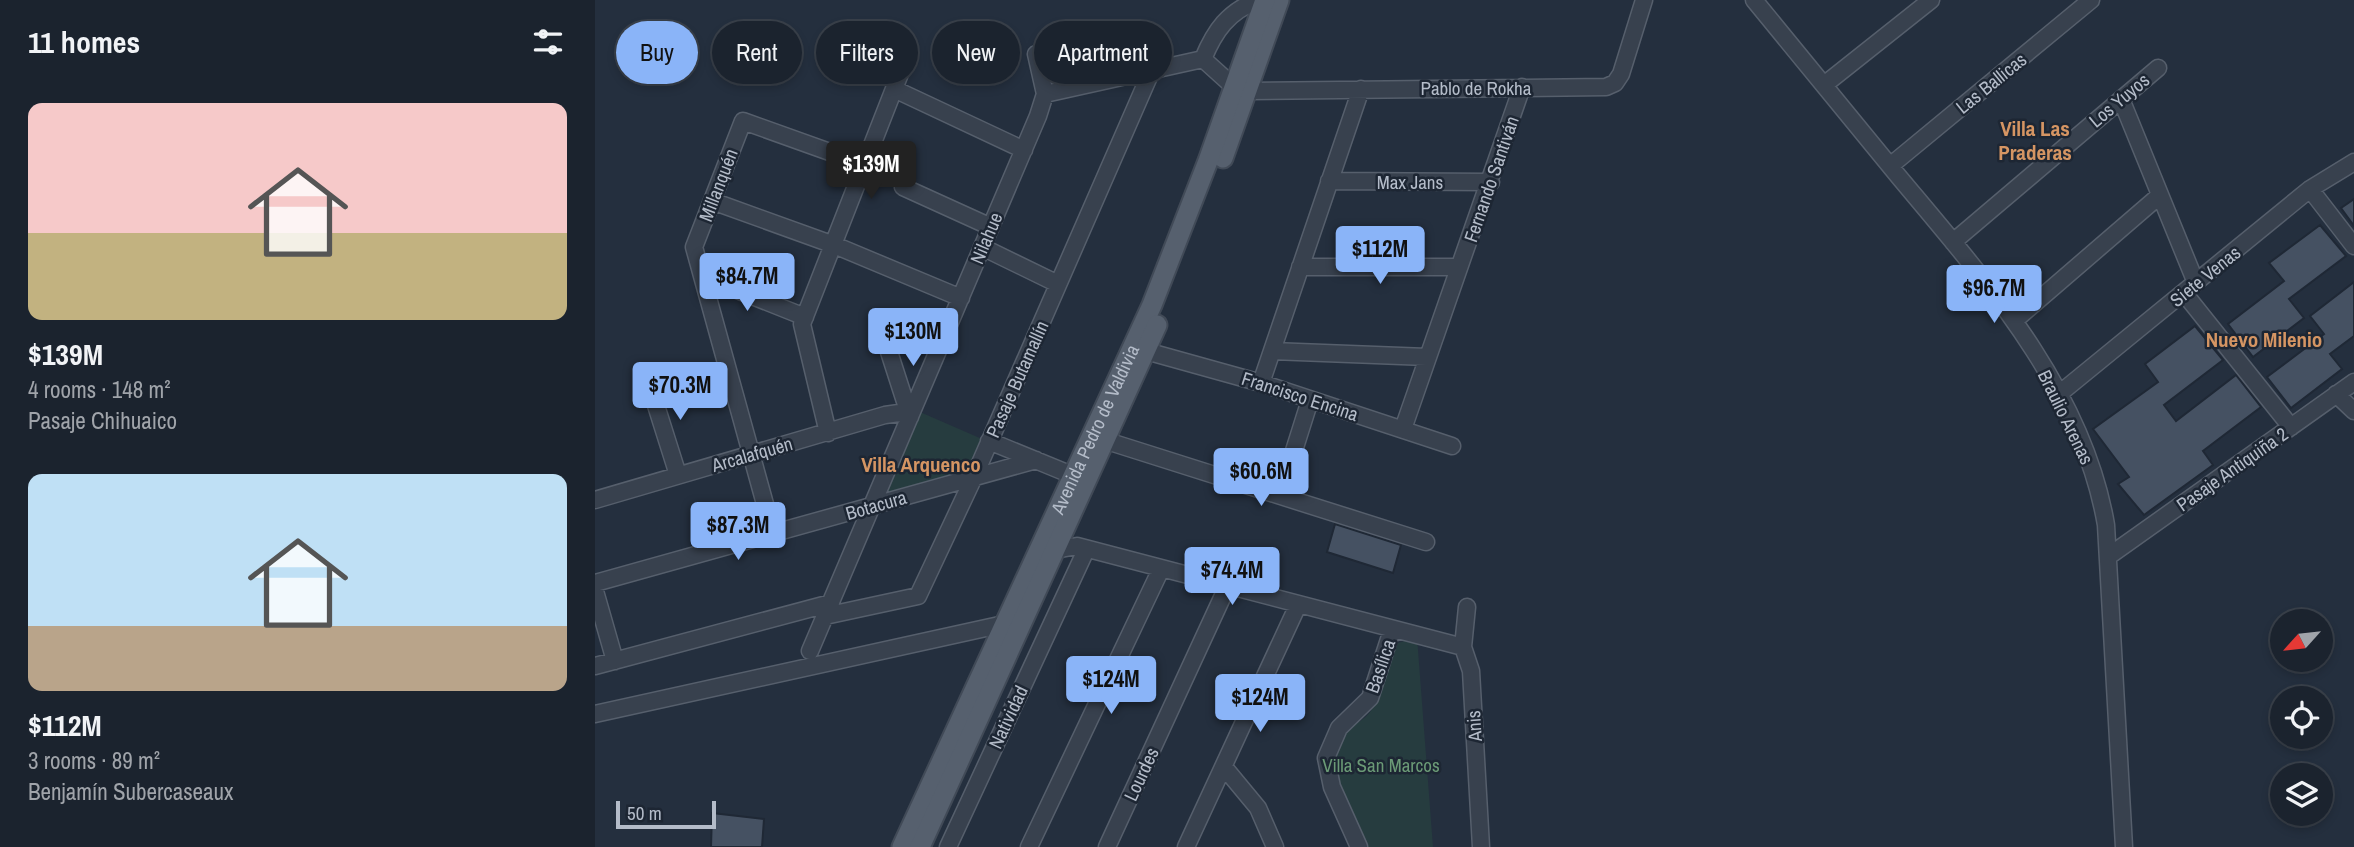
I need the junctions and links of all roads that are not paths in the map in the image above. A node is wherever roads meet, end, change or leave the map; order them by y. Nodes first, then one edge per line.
1 (1258, 0) edge
2 (1265, 0) edge
3 (1279, 0) edge
4 (1644, 0) edge
5 (1754, 0) edge
6 (1931, 0) edge
7 (2091, 0) edge
8 (1203, 59) junction
9 (1172, 67) edge
10 (2158, 68) dead end
11 (896, 84) edge
12 (1043, 84) edge
13 (1093, 84) edge
14 (1146, 84) edge
15 (1824, 85) junction
16 (1522, 87) junction
17 (894, 89) junction
18 (1241, 89) junction
19 (1361, 89) junction
20 (1045, 94) junction
21 (2120, 99) junction
22 (1024, 150) junction
23 (2354, 162) edge
24 (866, 165) junction
25 (1890, 166) junction
26 (1329, 181) junction
27 (1491, 182) junction
28 (903, 187) dead end
29 (2310, 189) junction
30 (2159, 196) junction
31 (712, 201) junction
32 (991, 227) junction
33 (1953, 242) junction
34 (834, 245) junction
35 (2354, 246) edge
36 (982, 247) junction
37 (1300, 267) junction
38 (1459, 267) junction
39 (702, 276) junction
40 (1058, 284) junction
41 (2190, 288) junction
42 (961, 298) junction
43 (805, 317) junction
44 (2014, 321) junction
45 (882, 330) dead end
46 (1146, 351) junction
47 (1272, 351) junction
48 (1427, 357) junction
49 (648, 380) dead end
50 (2354, 382) edge
51 (1261, 383) junction
52 (2059, 394) junction
53 (2336, 394) junction
54 (1310, 400) junction
55 (2354, 411) edge
56 (910, 417) junction
57 (2291, 427) junction
58 (1403, 429) junction
59 (828, 433) junction
60 (1107, 441) junction
61 (989, 442) junction
62 (1452, 446) dead end
63 (751, 454) junction
64 (1036, 460) junction
65 (678, 475) junction
66 (974, 477) junction
67 (1080, 479) junction
68 (1280, 495) junction
69 (595, 500) edge
70 (871, 507) junction
71 (1064, 530) junction
72 (773, 533) junction
73 (1426, 542) dead end
74 (1082, 548) junction
75 (1055, 550) junction
76 (2109, 556) junction
77 (1161, 569) junction
78 (595, 583) edge
79 (1227, 587) junction
80 (595, 591) edge
81 (1298, 605) junction
82 (1467, 607) dead end
83 (828, 610) junction
84 (1004, 624) junction
85 (1396, 631) junction
86 (1463, 647) junction
87 (810, 651) dead end
88 (615, 661) junction
89 (595, 666) edge
90 (595, 714) edge
91 (1224, 767) junction
92 (1270, 843) edge
93 (902, 847) edge
94 (920, 847) edge
95 (948, 847) edge
96 (1029, 847) edge
97 (1107, 847) edge
98 (1186, 847) edge
99 (1359, 847) edge
100 (1481, 847) edge
101 (2124, 847) edge

1 - 8 street
2 - 18 main road, Avenida Pedro de Valdivia
3 - 18 main road, Avenida Pedro de Valdivia
4 - 16 street, Pablo de Rokha
5 - 15 street, Braulio Arenas
6 - 15 street
7 - 25 street, Las Ballicas
8 - 9 street
8 - 18 street
10 - 21 street, Los Yuyos
11 - 17 street
12 - 20 street
13 - 20 street
14 - 40 street, Pasaje Butamallín
15 - 25 street, Braulio Arenas
16 - 19 street, Pablo de Rokha
16 - 27 street, Fernando Santiván
17 - 22 street
17 - 24 street
18 - 19 street, Pablo de Rokha
18 - 46 main road, Avenida Pedro de Valdivia
18 - 67 main road, Avenida Pedro de Valdivia
19 - 26 street
20 - 22 street, Nilahue
21 - 30 street
21 - 33 street, Los Yuyos
22 - 32 street, Nilahue
23 - 29 street, Siete Venas
24 - 31 street, Millanquén
24 - 34 street
25 - 33 street, Braulio Arenas
26 - 27 street, Max Jans
26 - 37 street
27 - 38 street, Fernando Santiván
28 - 32 street
29 - 35 street
29 - 41 street, Siete Venas
30 - 41 street
30 - 44 street
31 - 34 street
31 - 39 street, Millanquén
32 - 36 street, Nilahue
33 - 44 street, Braulio Arenas
34 - 42 street
34 - 43 street
36 - 40 street
36 - 42 street, Nilahue
37 - 38 street
37 - 47 street
38 - 48 street, Fernando Santiván
39 - 43 street
39 - 63 street, Millanquén
40 - 61 street, Pasaje Butamallín
41 - 52 street, Siete Venas
41 - 57 street
42 - 56 street, Nilahue
43 - 59 street
44 - 52 street, Braulio Arenas
45 - 56 street
46 - 51 street, Francisco Encina
46 - 60 main road, Avenida Pedro de Valdivia
47 - 48 street
47 - 51 street
48 - 58 street, Fernando Santiván
49 - 65 street
50 - 53 street, Pasaje Antiquiña 2
51 - 54 street, Francisco Encina
52 - 76 street, Braulio Arenas
53 - 55 street
53 - 57 street, Pasaje Antiquiña 2
54 - 58 street, Francisco Encina
54 - 68 street
56 - 59 street, Arcalafquén
56 - 70 street, Nilahue
57 - 76 street, Pasaje Antiquiña 2
58 - 62 street, Francisco Encina
59 - 63 street, Arcalafquén
60 - 67 main road, Avenida Pedro de Valdivia
60 - 68 street
61 - 64 street
61 - 66 street, Pasaje Butamallín
63 - 65 street, Arcalafquén
63 - 72 street, Millanquén
64 - 66 street, Botacura
64 - 67 street
65 - 69 street, Arcalafquén
66 - 70 street, Botacura
66 - 83 street, Pasaje Butamallín
67 - 71 main road, Avenida Pedro de Valdivia
67 - 84 main road, Avenida Pedro de Valdivia
68 - 73 street
70 - 72 street, Botacura
70 - 83 street, Nilahue
71 - 74 street
71 - 75 main road, Avenida Pedro de Valdivia
72 - 78 street, Botacura
74 - 75 street
74 - 77 street
74 - 95 street, Natividad
75 - 94 main road, Avenida Pedro de Valdivia
76 - 101 street, Braulio Arenas
77 - 79 street
77 - 96 street
79 - 81 street
79 - 97 street, Lourdes
80 - 88 street
81 - 85 street
81 - 91 street
82 - 86 street, Anis
83 - 87 street, Nilahue
83 - 88 street, Pasaje Butamallín
84 - 90 street
84 - 93 main road, Avenida Pedro de Valdivia
85 - 86 street
85 - 99 street, Basílica
86 - 100 street, Anis
88 - 89 street, Pasaje Butamallín
91 - 92 street
91 - 98 street

